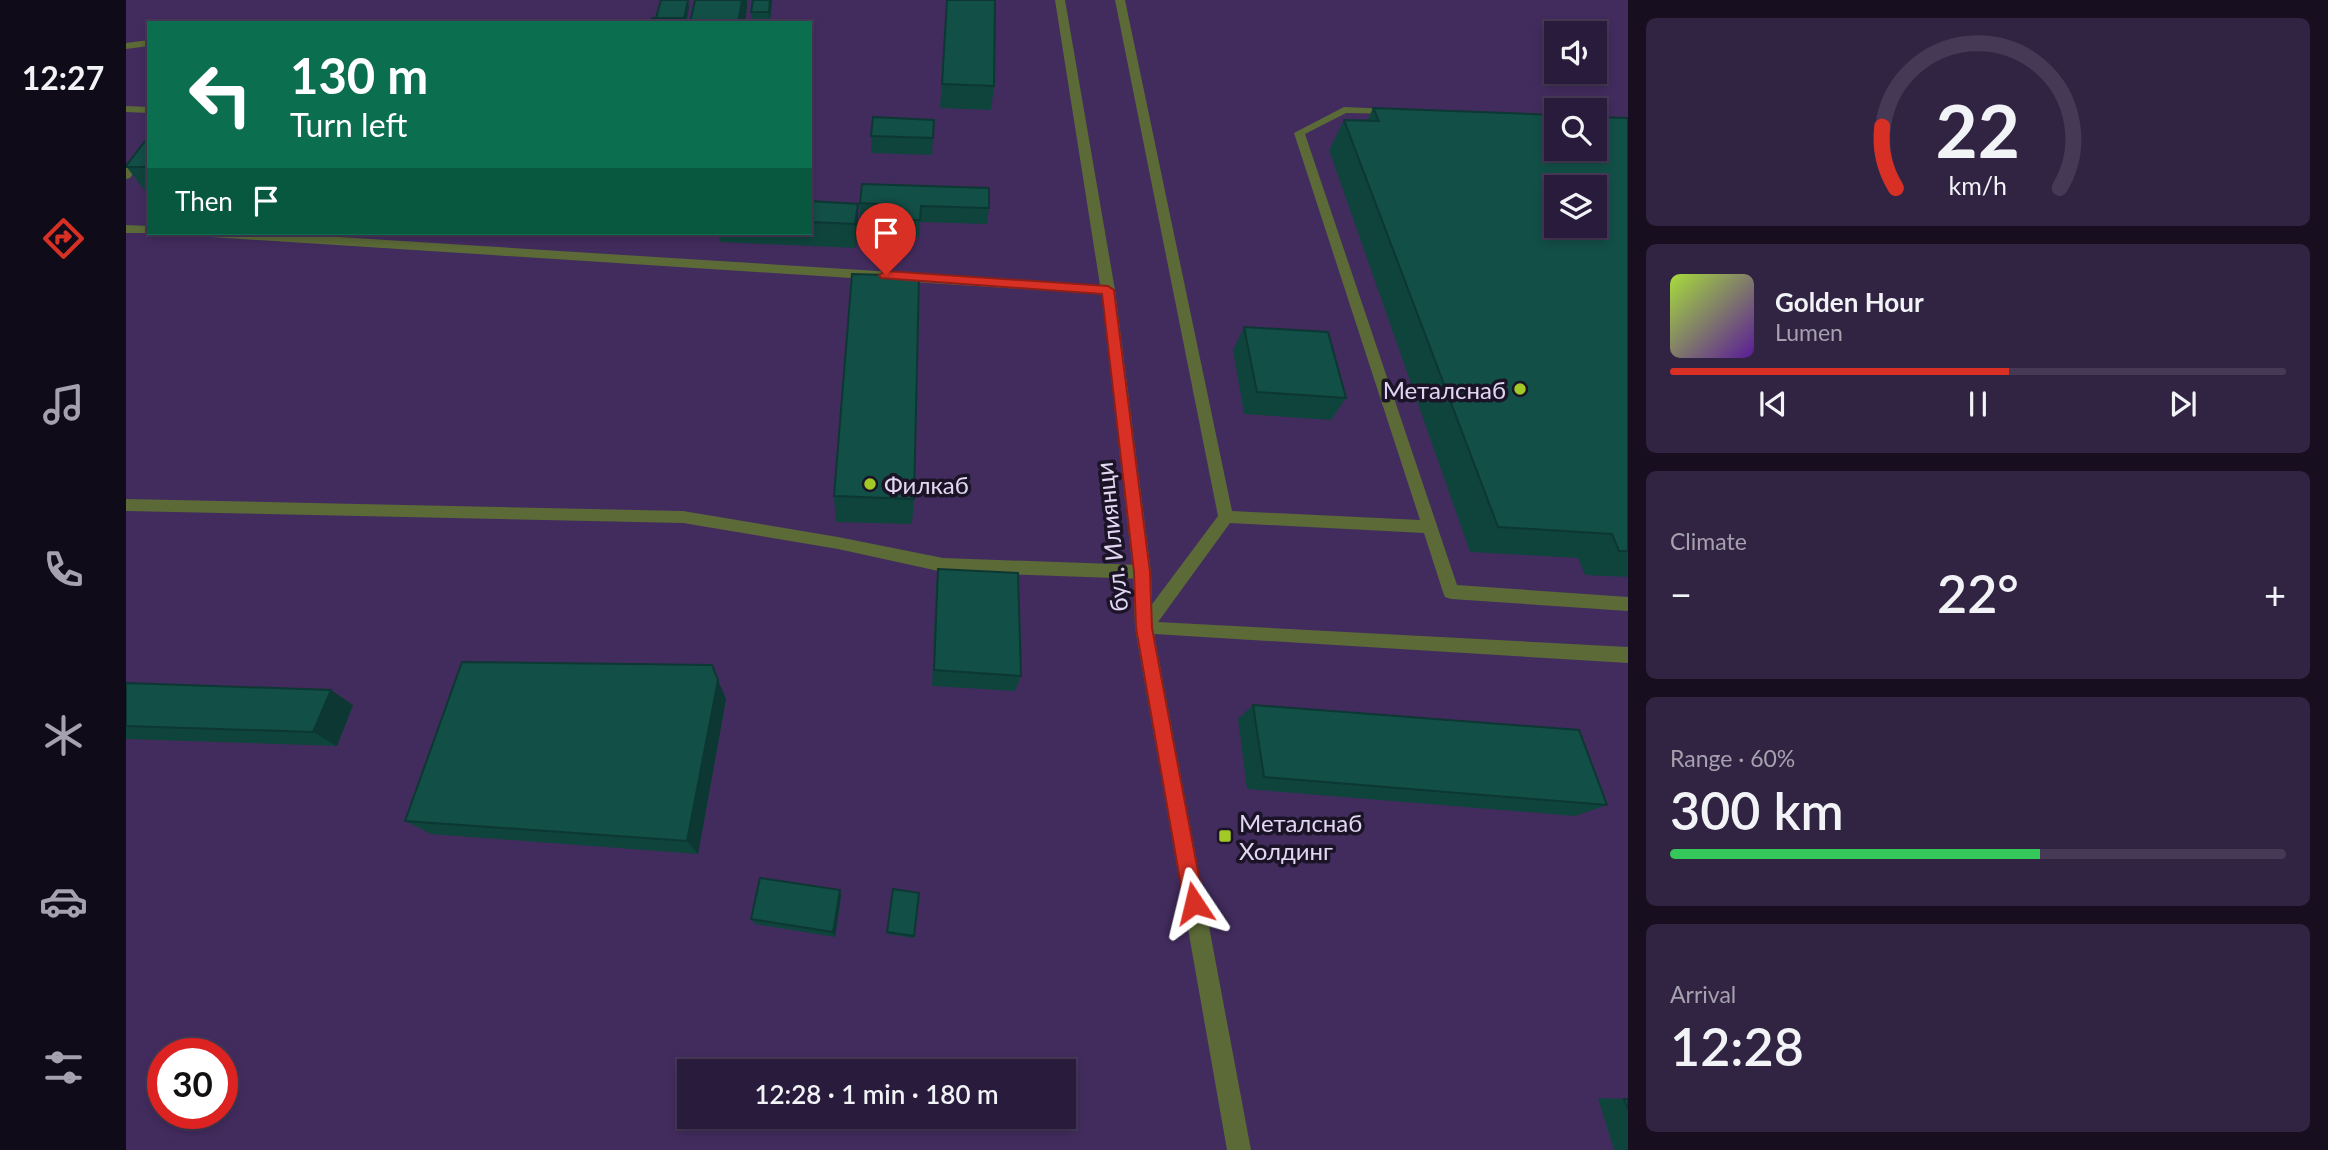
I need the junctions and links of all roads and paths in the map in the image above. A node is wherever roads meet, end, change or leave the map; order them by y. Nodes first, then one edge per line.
1 (1060, 0) edge
2 (1120, 0) edge
3 (147, 43) edge
4 (126, 46) edge
5 (126, 109) edge
6 (147, 110) edge
7 (1410, 113) edge
8 (147, 145) edge
9 (126, 176) edge
10 (126, 229) edge
11 (147, 230) edge
12 (303, 235) edge
13 (1108, 290) junction
14 (126, 505) edge
15 (1226, 517) junction
16 (1430, 527) junction
17 (1142, 572) junction
18 (1628, 604) edge
19 (1144, 628) junction
20 (1628, 655) edge
21 (1239, 1150) edge

1 - 13 street, бул. Илиянци
2 - 15 lane
3 - 4 lane
5 - 6 lane
7 - 16 lane
8 - 9 lane
10 - 11 street
12 - 13 street
13 - 17 street, бул. Илиянци
14 - 17 lane
15 - 16 lane
15 - 19 lane
16 - 18 lane
17 - 19 street, бул. Илиянци
19 - 20 lane
19 - 21 street, бул. Илиянци

